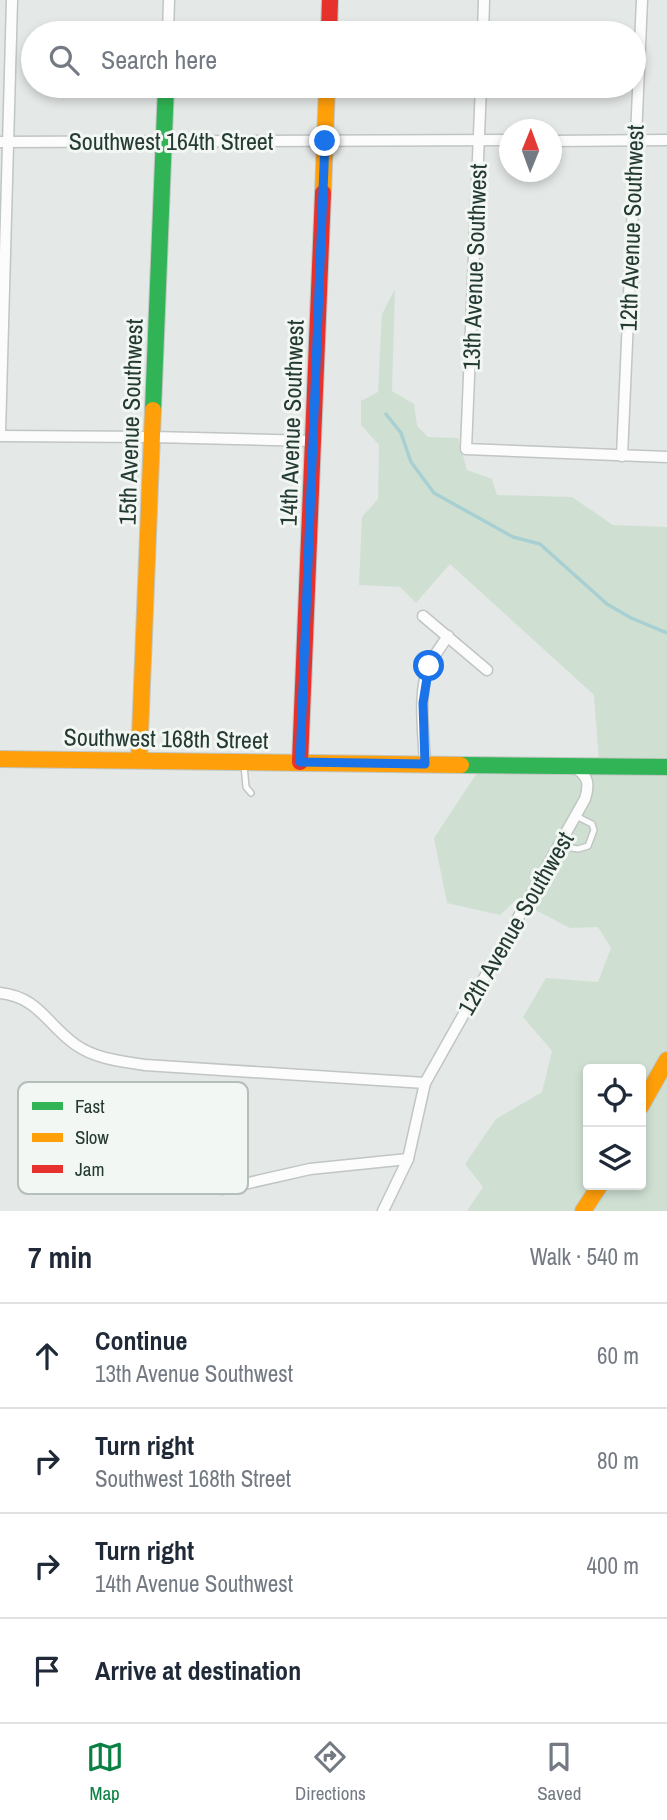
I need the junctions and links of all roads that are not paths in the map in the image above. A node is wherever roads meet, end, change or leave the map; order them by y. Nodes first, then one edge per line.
1 (12, 0) edge
2 (169, 0) edge
3 (330, 0) edge
4 (484, 0) edge
5 (642, 0) edge
6 (168, 21) edge
7 (329, 21) edge
8 (483, 21) edge
9 (641, 21) edge
10 (166, 98) edge
11 (327, 98) edge
12 (481, 98) edge
13 (637, 98) edge
14 (479, 140) junction
15 (499, 140) edge
16 (667, 140) edge
17 (325, 141) junction
18 (562, 141) edge
19 (635, 141) junction
20 (4, 142) edge
21 (164, 142) junction
22 (2, 308) edge
23 (0, 435) edge
24 (153, 437) junction
25 (312, 441) junction
26 (622, 456) junction
27 (667, 457) edge
28 (423, 616) dead end
29 (448, 636) junction
30 (487, 670) dead end
31 (0, 759) edge
32 (139, 760) junction
33 (243, 761) junction
34 (300, 762) junction
35 (425, 764) junction
36 (572, 766) junction
37 (667, 767) edge
38 (251, 793) dead end
39 (576, 816) junction
40 (559, 846) junction
41 (0, 993) edge
42 (667, 1060) edge
43 (425, 1083) junction
44 (646, 1096) edge
45 (408, 1158) junction
46 (248, 1183) edge
47 (597, 1190) edge
48 (383, 1211) edge
49 (583, 1211) edge

1 - 20 street
2 - 6 street
3 - 7 street
4 - 8 street
5 - 9 street, 12th Avenue Southwest
10 - 21 street, 15th Avenue Southwest
11 - 17 street, 14th Avenue Southwest
12 - 14 street, 13th Avenue Southwest
13 - 19 street, 12th Avenue Southwest
14 - 15 street, Southwest 164th Street
14 - 17 street, Southwest 164th Street
14 - 26 street, 13th Avenue Southwest
16 - 19 street
17 - 21 street, Southwest 164th Street
17 - 25 street, 14th Avenue Southwest
18 - 19 street
19 - 26 street, 12th Avenue Southwest
20 - 21 street, Southwest 164th Street
20 - 22 street
21 - 24 street, 15th Avenue Southwest
22 - 23 street
23 - 24 street
24 - 25 street
24 - 32 street, 15th Avenue Southwest
25 - 34 street, 14th Avenue Southwest
26 - 27 street
28 - 29 street
29 - 30 street
29 - 35 street
31 - 32 street, Southwest 168th Street
32 - 33 street, Southwest 168th Street
33 - 34 street, Southwest 168th Street
33 - 38 lane
34 - 35 street, Southwest 168th Street
35 - 36 street, Southwest 168th Street
36 - 37 street, Southwest 168th Street
36 - 39 street, 12th Avenue Southwest
39 - 40 street, 12th Avenue Southwest
39 - 40 lane
40 - 43 street, 12th Avenue Southwest
41 - 43 street
42 - 44 street
43 - 45 street, 12th Avenue Southwest
45 - 46 street
45 - 48 street
47 - 49 street

